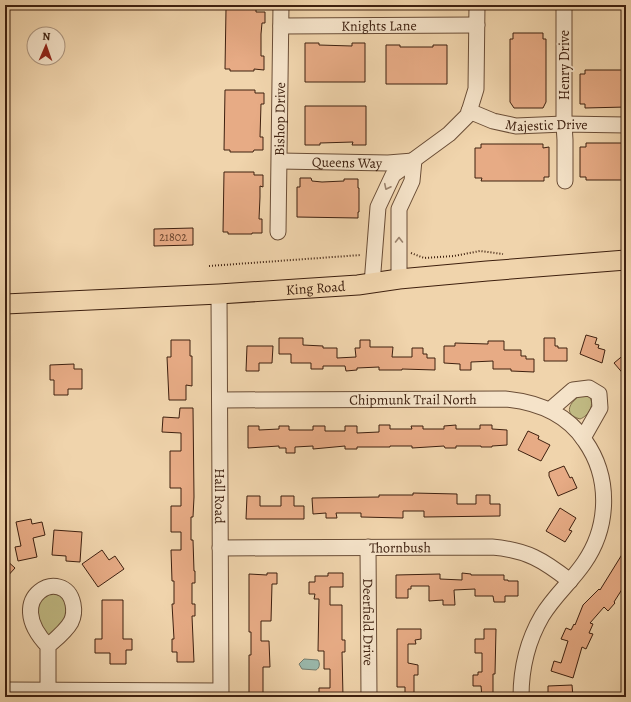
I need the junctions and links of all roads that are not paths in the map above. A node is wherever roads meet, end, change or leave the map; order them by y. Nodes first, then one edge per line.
1 (281, 5) edge
2 (477, 5) edge
3 (564, 5) edge
4 (477, 25) junction
5 (281, 26) junction
6 (469, 111) junction
7 (564, 124) junction
8 (626, 124) edge
9 (414, 160) junction
10 (280, 161) junction
11 (565, 181) dead end
12 (278, 232) dead end
13 (626, 260) edge
14 (399, 279) junction
15 (372, 284) junction
16 (219, 294) junction
17 (5, 304) edge
18 (220, 400) junction
19 (550, 410) junction
20 (586, 443) junction
21 (368, 547) junction
22 (220, 548) junction
23 (570, 581) junction
24 (48, 646) dead end
25 (5, 690) edge
26 (48, 690) junction
27 (220, 694) edge
28 (369, 697) edge
29 (521, 697) edge

1 - 5 street, Bishop Drive
2 - 4 street
3 - 7 street, Henry Drive
4 - 5 street, Knights Lane
4 - 6 street
5 - 10 street, Bishop Drive
6 - 7 street, Majestic Drive
6 - 9 street
7 - 8 street, Majestic Drive
7 - 11 street, Henry Drive
9 - 10 street, Queens Way
14 -> 9 street
9 -> 15 street
10 - 12 street, Bishop Drive
13 - 14 main road, King Road
14 - 15 main road, King Road
15 - 16 main road, King Road
16 - 17 main road, King Road
16 - 18 street, Hall Road
18 - 19 street, Chipmunk Trail North
18 - 22 street, Hall Road
19 - 20 street, Chipmunk Trail North
19 - 20 street
20 - 23 street, Chipmunk Trail North
21 - 22 street, Thornbush
21 - 23 street, Thornbush
21 - 28 street, Deerfield Drive
22 - 27 street, Hall Road
23 - 29 street, Chipmunk Trail North
24 - 26 street
25 - 26 street
26 - 27 street

